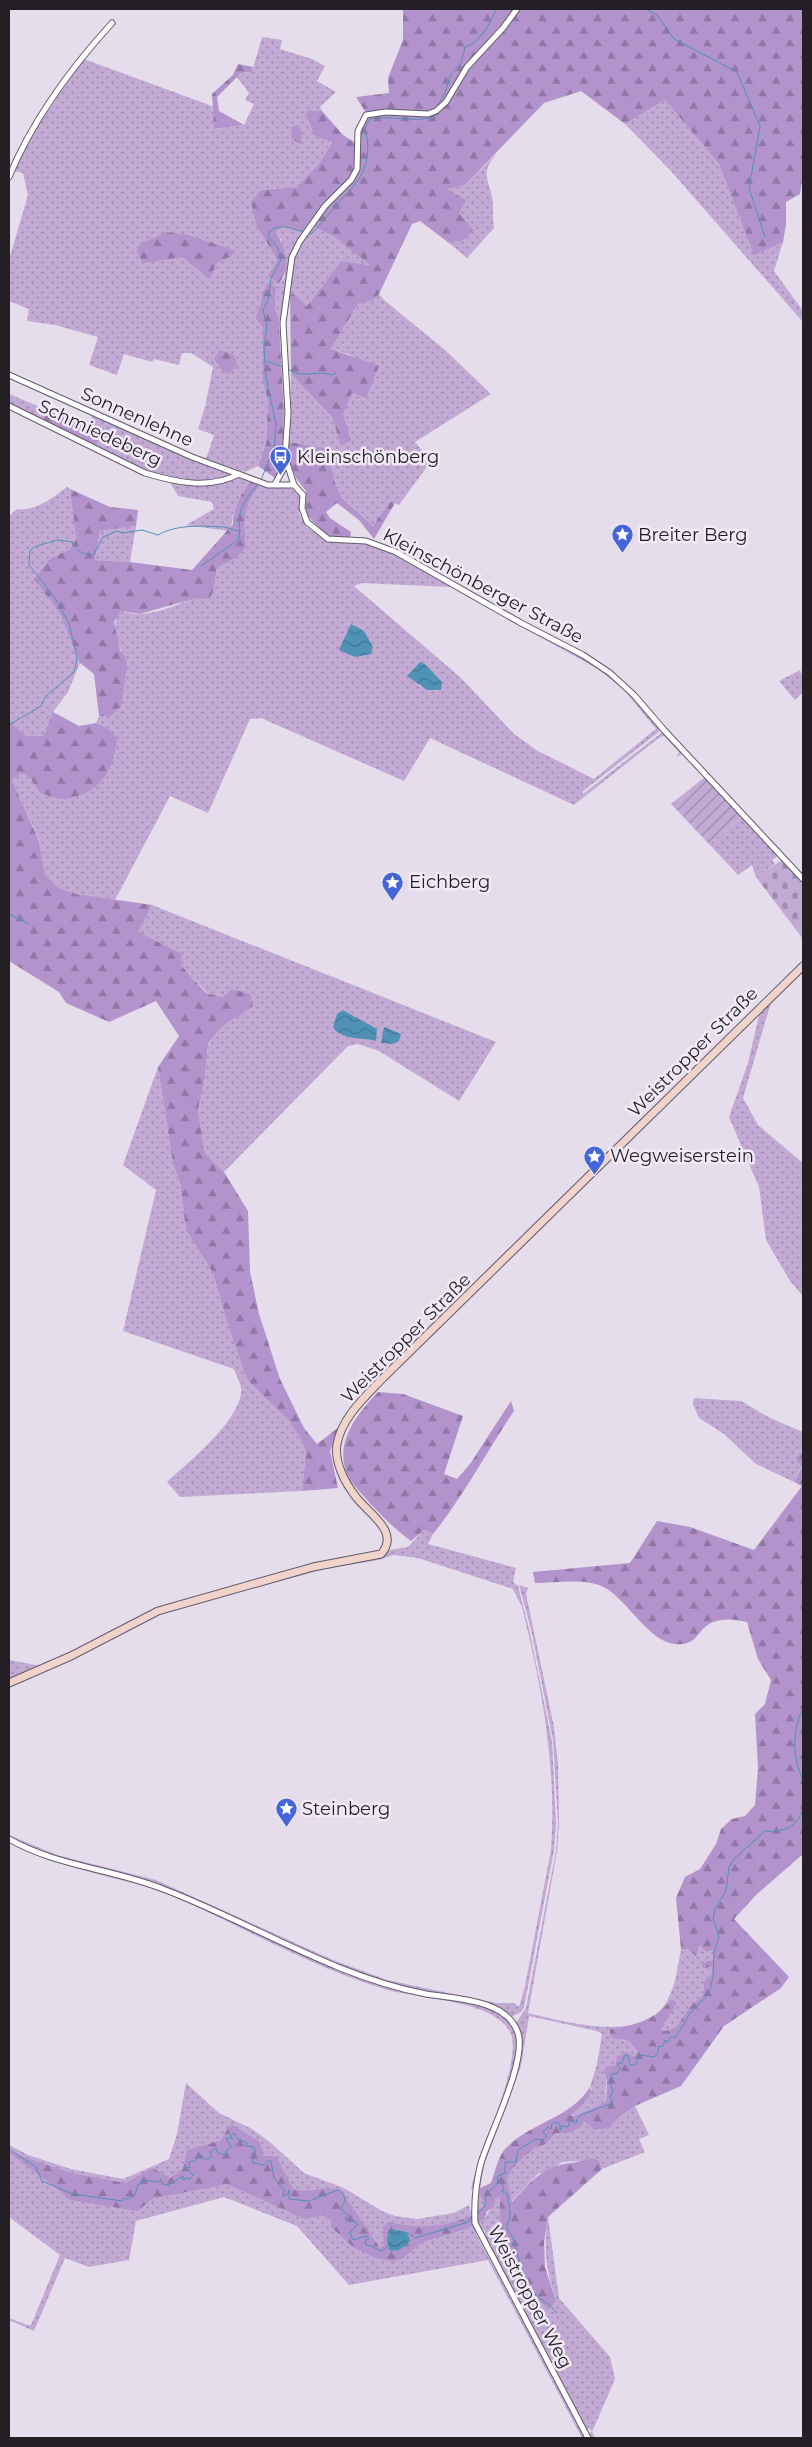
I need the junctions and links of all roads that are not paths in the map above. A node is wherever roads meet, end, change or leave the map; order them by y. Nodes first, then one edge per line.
1 (517, 9) edge
2 (112, 23) dead end
3 (9, 177) edge
4 (9, 375) edge
5 (9, 406) edge
6 (286, 464) junction
7 (239, 474) junction
8 (275, 484) junction
9 (294, 485) junction
10 (803, 879) edge
11 (803, 966) edge
12 (9, 1683) edge
13 (10, 1840) edge
14 (588, 2438) edge

1 - 6 street
2 - 3 street
4 - 7 street, Sonnenlehne
5 - 7 street, Schmiedeberg
6 - 8 street
6 - 9 street, Kleinschönberger Straße
7 - 8 street, Sonnenlehne
8 - 9 street
9 - 10 street, Kleinschönberger Straße
11 - 12 street, Weistropper Straße
13 - 14 street, Weistropper Weg

